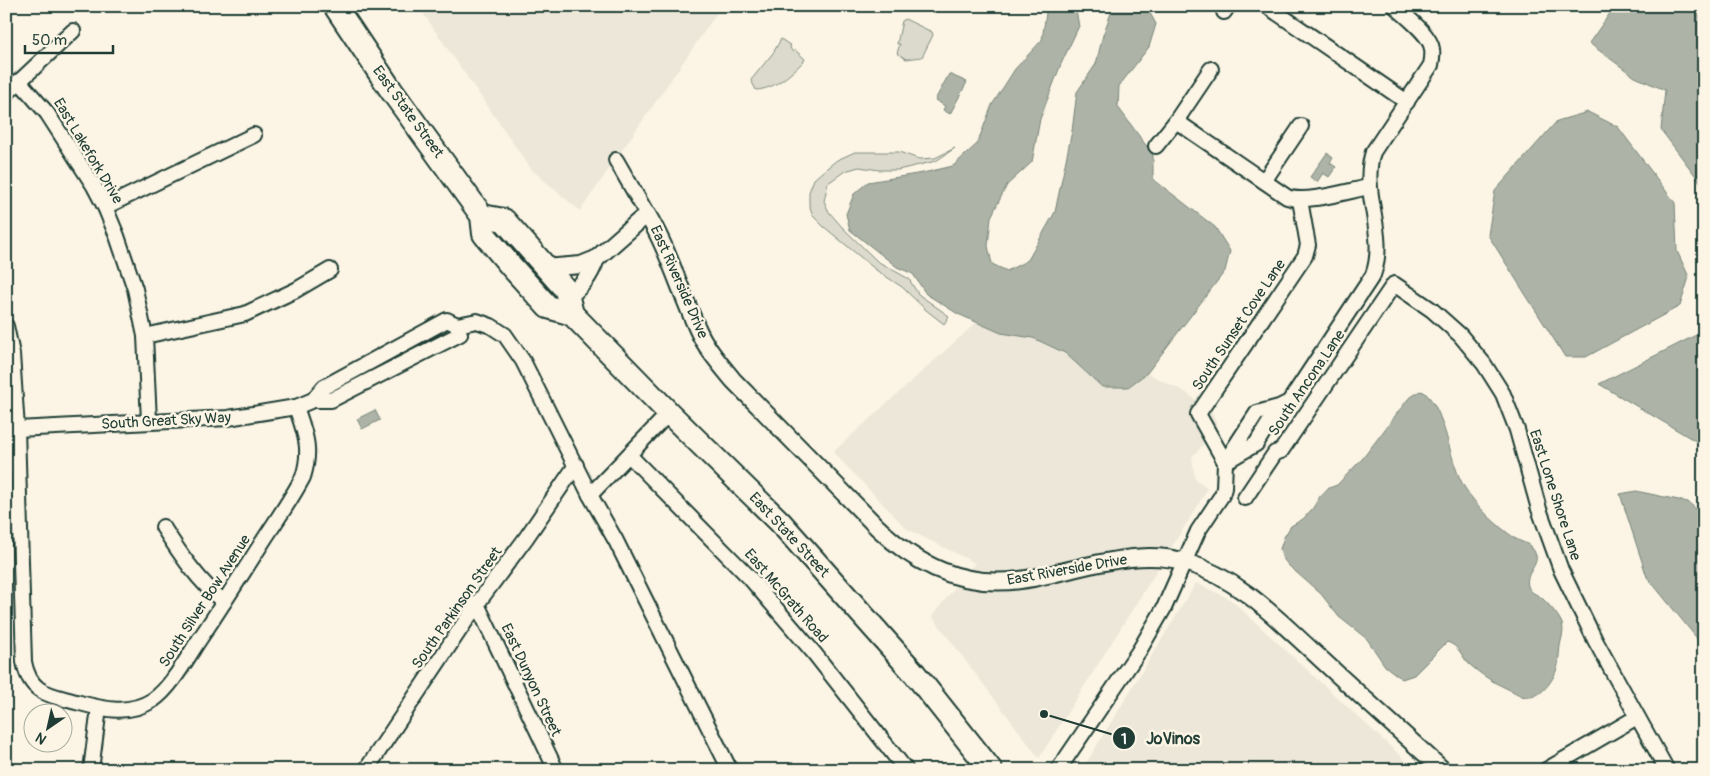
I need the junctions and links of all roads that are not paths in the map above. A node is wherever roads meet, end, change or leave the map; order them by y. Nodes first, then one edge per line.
1 (335, 6) edge
2 (1266, 6) edge
3 (1395, 6) edge
4 (73, 31) dead end
5 (1211, 69) dead end
6 (19, 81) junction
7 (6, 94) edge
8 (1407, 102) junction
9 (1176, 122) junction
10 (1301, 126) dead end
11 (254, 135) dead end
12 (1156, 146) dead end
13 (616, 160) dead end
14 (1264, 181) junction
15 (1369, 187) junction
16 (1300, 200) junction
17 (105, 207) junction
18 (647, 214) junction
19 (482, 216) junction
20 (596, 259) junction
21 (545, 268) junction
22 (330, 270) dead end
23 (1394, 284) joint
24 (570, 306) junction
25 (6, 326) edge
26 (145, 336) junction
27 (296, 407) junction
28 (669, 413) junction
29 (149, 421) junction
30 (17, 429) junction
31 (628, 455) junction
32 (1225, 462) junction
33 (576, 466) junction
34 (590, 495) junction
35 (1245, 498) dead end
36 (163, 527) dead end
37 (1184, 561) junction
38 (224, 602) junction
39 (477, 604) junction
40 (99, 708) junction
41 (1637, 717) junction
42 (91, 770) edge
43 (366, 770) edge
44 (556, 770) edge
45 (730, 770) edge
46 (906, 770) edge
47 (990, 770) edge
48 (1058, 770) edge
49 (1443, 770) edge
50 (1546, 770) edge
51 (1667, 770) edge

1 - 19 highway, East State Street
2 - 8 street
3 - 8 street
4 - 6 street
5 - 9 street
6 - 7 street
6 - 17 street, East Lakefork Drive
8 - 15 street
9 - 12 street
9 - 14 street
10 - 14 street
11 - 17 street
13 - 18 street, East Riverside Drive
14 - 16 street
15 - 16 street
15 - 32 street
16 - 32 street, South Sunset Cove Lane
17 - 26 street, East Lakefork Drive
18 - 20 street
18 - 37 street, East Riverside Drive
19 - 21 highway, East State Street
19 - 24 highway, East State Street
20 - 21 street
20 - 24 street
21 - 24 highway, East State Street
22 - 26 street
23 - 35 street, South Ancona Lane
23 - 41 street, East Lone Shore Lane
24 - 28 highway, East State Street
25 - 30 street, South Silver Bow Avenue
26 - 29 street, East Lakefork Drive
27 - 29 street, South Great Sky Way
27 - 33 street, South Great Sky Way
27 - 38 street, South Silver Bow Avenue
28 - 31 street
28 - 47 highway, East State Street
29 - 30 street, South Great Sky Way
30 - 40 street, South Silver Bow Avenue
31 - 34 street
31 - 46 street, East McGrath Road
32 - 37 street
33 - 34 street
33 - 39 street, South Parkinson Street
34 - 45 street
36 - 38 street
37 - 48 street
37 - 49 street, East Riverside Drive
38 - 40 street, South Silver Bow Avenue
39 - 43 street, South Parkinson Street
39 - 44 street, East Dunyon Street
40 - 42 street
41 - 50 street
41 - 51 street, East Lone Shore Lane

